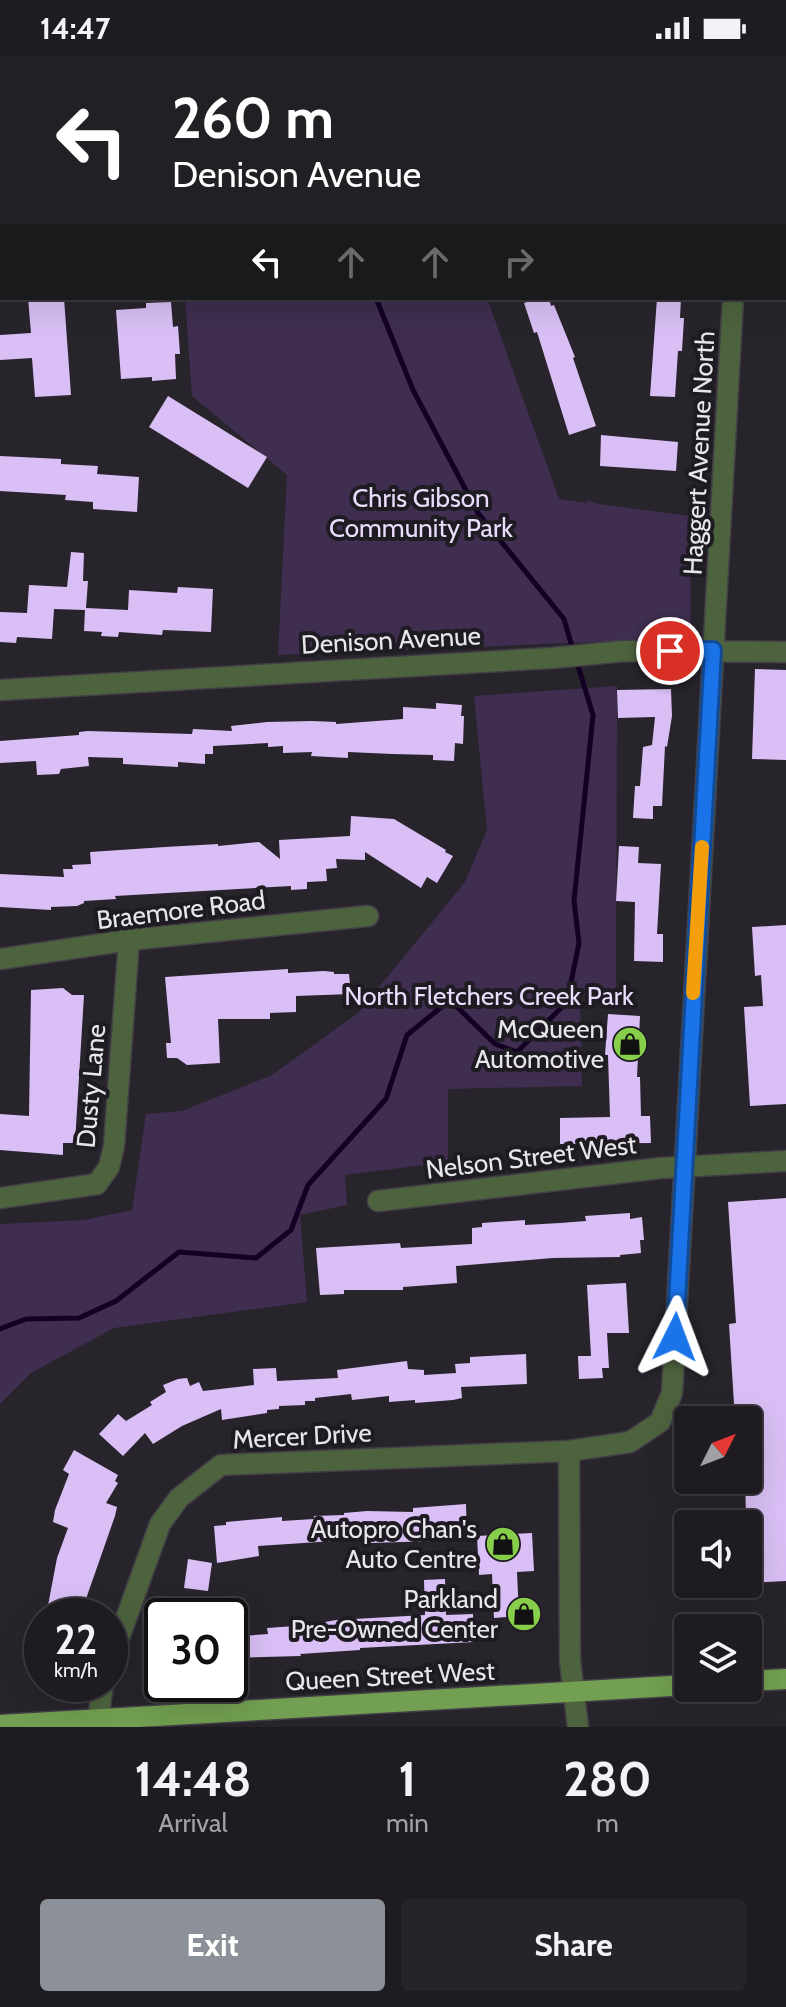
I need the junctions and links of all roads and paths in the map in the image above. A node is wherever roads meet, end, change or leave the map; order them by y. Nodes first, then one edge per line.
1 (733, 300) edge
2 (713, 650) junction
3 (786, 652) edge
4 (0, 690) edge
5 (368, 916) dead end
6 (129, 940) junction
7 (0, 959) edge
8 (786, 1161) edge
9 (683, 1168) junction
10 (0, 1198) edge
11 (378, 1201) dead end
12 (569, 1451) junction
13 (128, 1613) edge
14 (786, 1679) edge
15 (762, 1680) edge
16 (674, 1686) edge
17 (574, 1691) junction
18 (100, 1702) edge
19 (98, 1720) junction
20 (0, 1725) edge
21 (578, 1727) edge

1 - 2 street, Haggert Avenue North
2 - 3 street, Denison Avenue
2 - 4 street, Denison Avenue
2 - 9 street, Haggert Avenue North
5 - 6 street, Braemore Road
6 - 7 street, Braemore Road
6 - 10 street, Dusty Lane
8 - 9 street, Nelson Street West
9 - 11 street, Nelson Street West
9 - 12 street, Haggert Avenue North
12 - 13 street, Mercer Drive
12 - 17 street
14 - 15 main road
16 - 17 main road, Queen Street West
17 - 19 main road, Queen Street West
17 - 21 street
18 - 19 street
19 - 20 main road, Queen Street West

